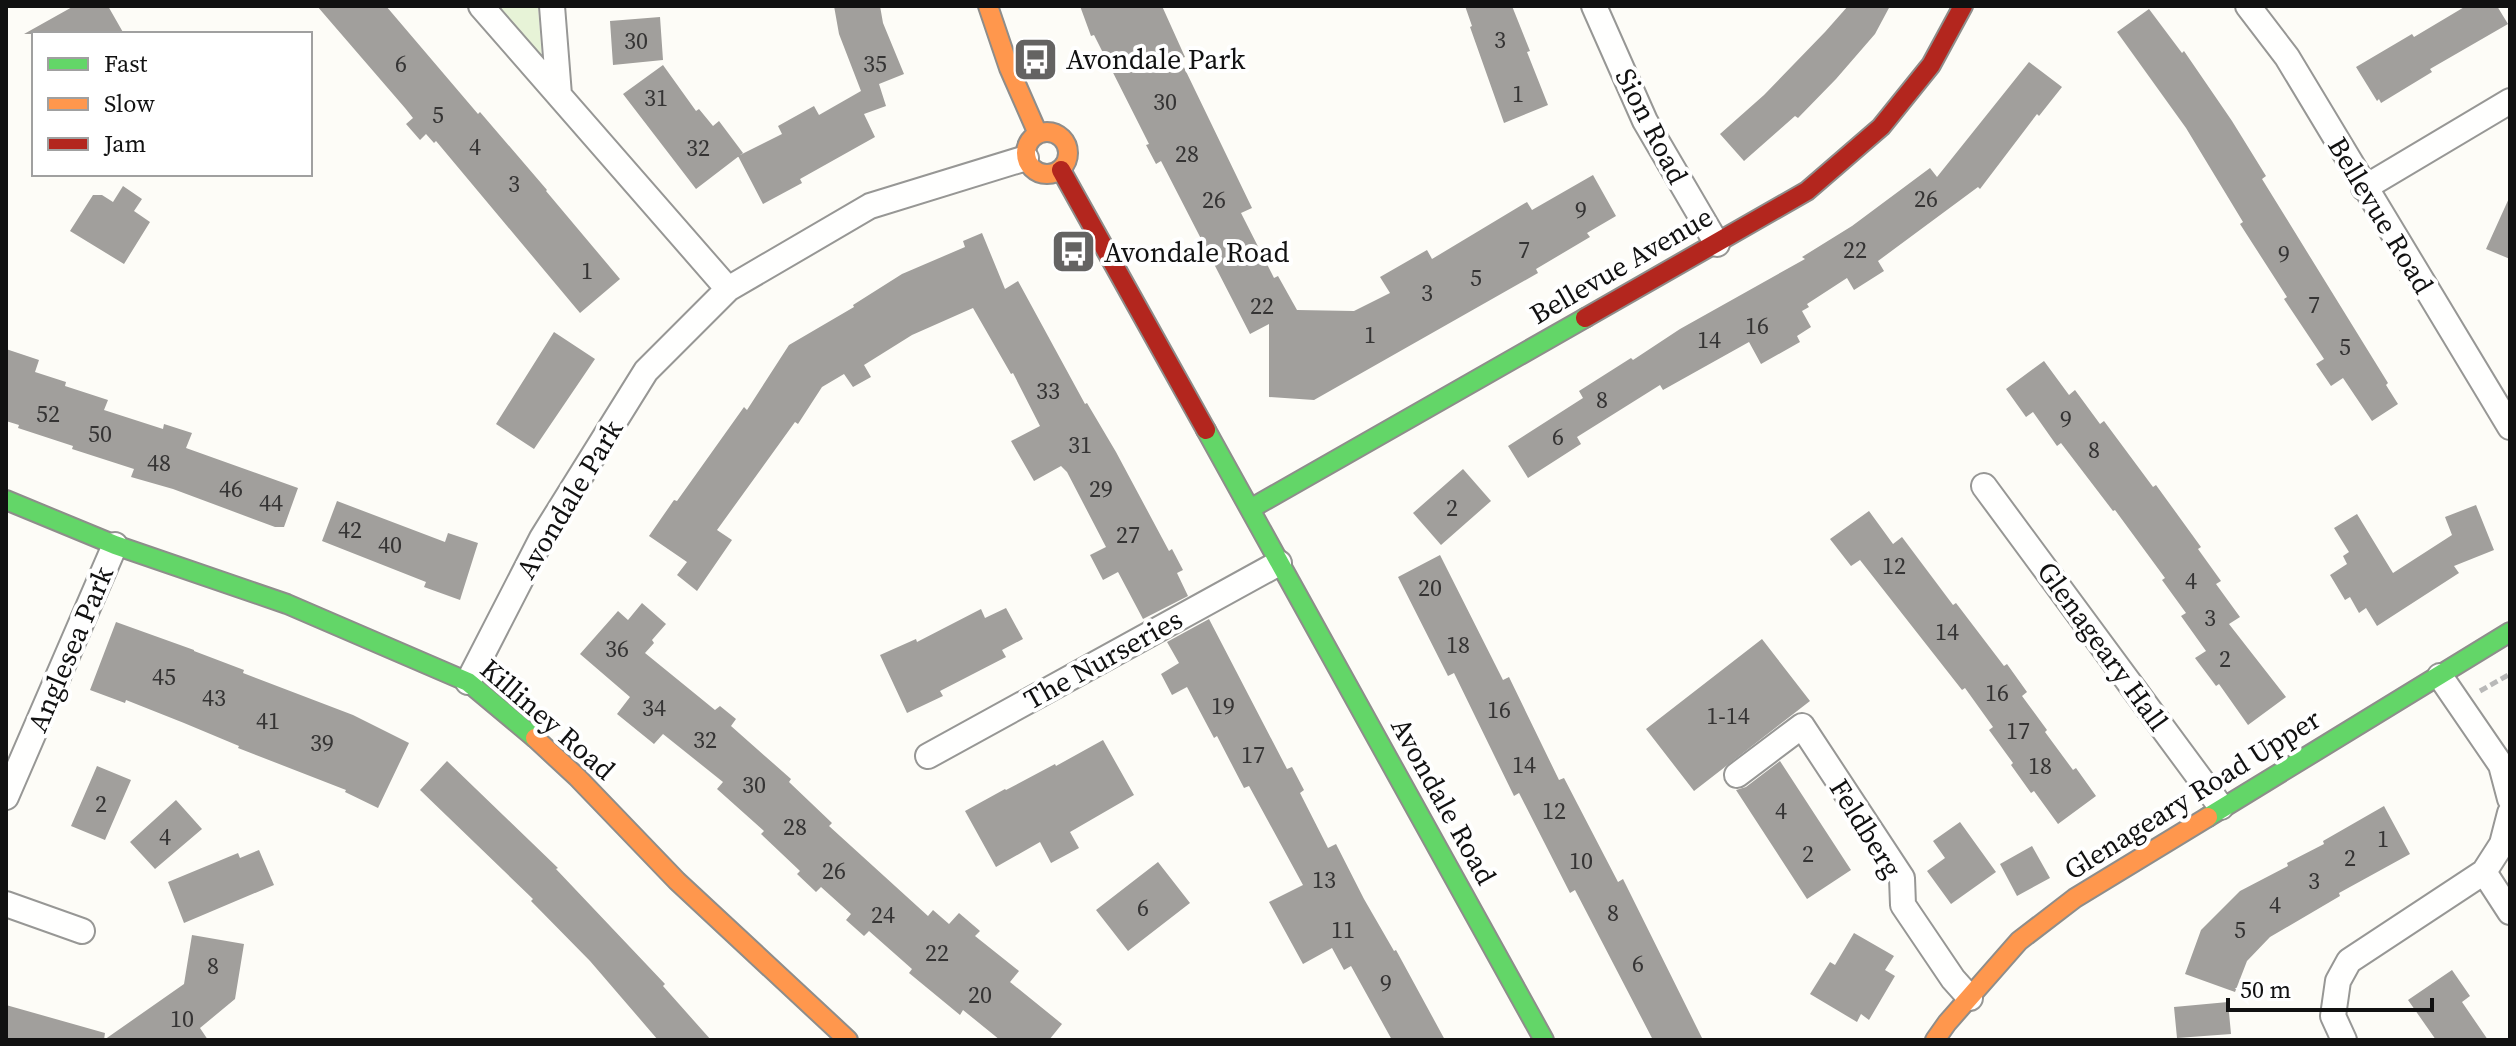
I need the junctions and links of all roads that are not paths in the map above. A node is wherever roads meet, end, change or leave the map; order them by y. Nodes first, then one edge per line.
1 (481, 6) edge
2 (552, 6) edge
3 (988, 6) edge
4 (1594, 6) edge
5 (1963, 6) edge
6 (2248, 6) edge
7 (559, 95) junction
8 (2510, 101) edge
9 (1032, 144) junction
10 (1061, 170) junction
11 (2364, 188) junction
12 (1717, 244) junction
13 (728, 289) junction
14 (2510, 427) edge
15 (1984, 486) dead end
16 (6, 500) edge
17 (1250, 509) junction
18 (115, 545) junction
19 (1279, 563) junction
20 (2510, 632) edge
21 (2440, 676) junction
22 (468, 682) junction
23 (928, 756) dead end
24 (1737, 775) dead end
25 (6, 797) edge
26 (2510, 799) edge
27 (2221, 807) junction
28 (2510, 813) edge
29 (2484, 872) junction
30 (6, 904) edge
31 (2510, 912) edge
32 (82, 931) dead end
33 (1970, 998) junction
34 (848, 1040) edge
35 (1544, 1040) edge
36 (1935, 1040) edge
37 (2344, 1040) edge

1 - 7 street
2 - 7 street
3 - 9 street
4 - 12 street, Sion Road
5 - 12 street, Bellevue Avenue
6 - 11 street, Bellevue Road
7 - 13 street
8 - 11 street
9 - 10 street
9 - 10 street, Avondale Road
9 - 13 street, Avondale Park
10 - 17 street, Avondale Road
11 - 14 street, Bellevue Road
12 - 17 street, Bellevue Avenue
13 - 22 street, Avondale Park
15 - 27 street, Glenageary Hall
16 - 18 street, Killiney Road
17 - 19 street, Avondale Road
18 - 22 street, Killiney Road
18 - 25 street, Anglesea Park
19 - 23 street, The Nurseries
19 - 35 street, Avondale Road
20 - 21 street, Glenageary Road Upper
21 - 26 street
21 - 27 street, Glenageary Road Upper
22 - 34 street, Killiney Road
24 - 33 street, Feldberg
27 - 33 street, Glenageary Road Upper
28 - 29 street
29 - 31 street
29 - 37 street
30 - 32 street
33 - 36 street, Glenageary Road Upper

